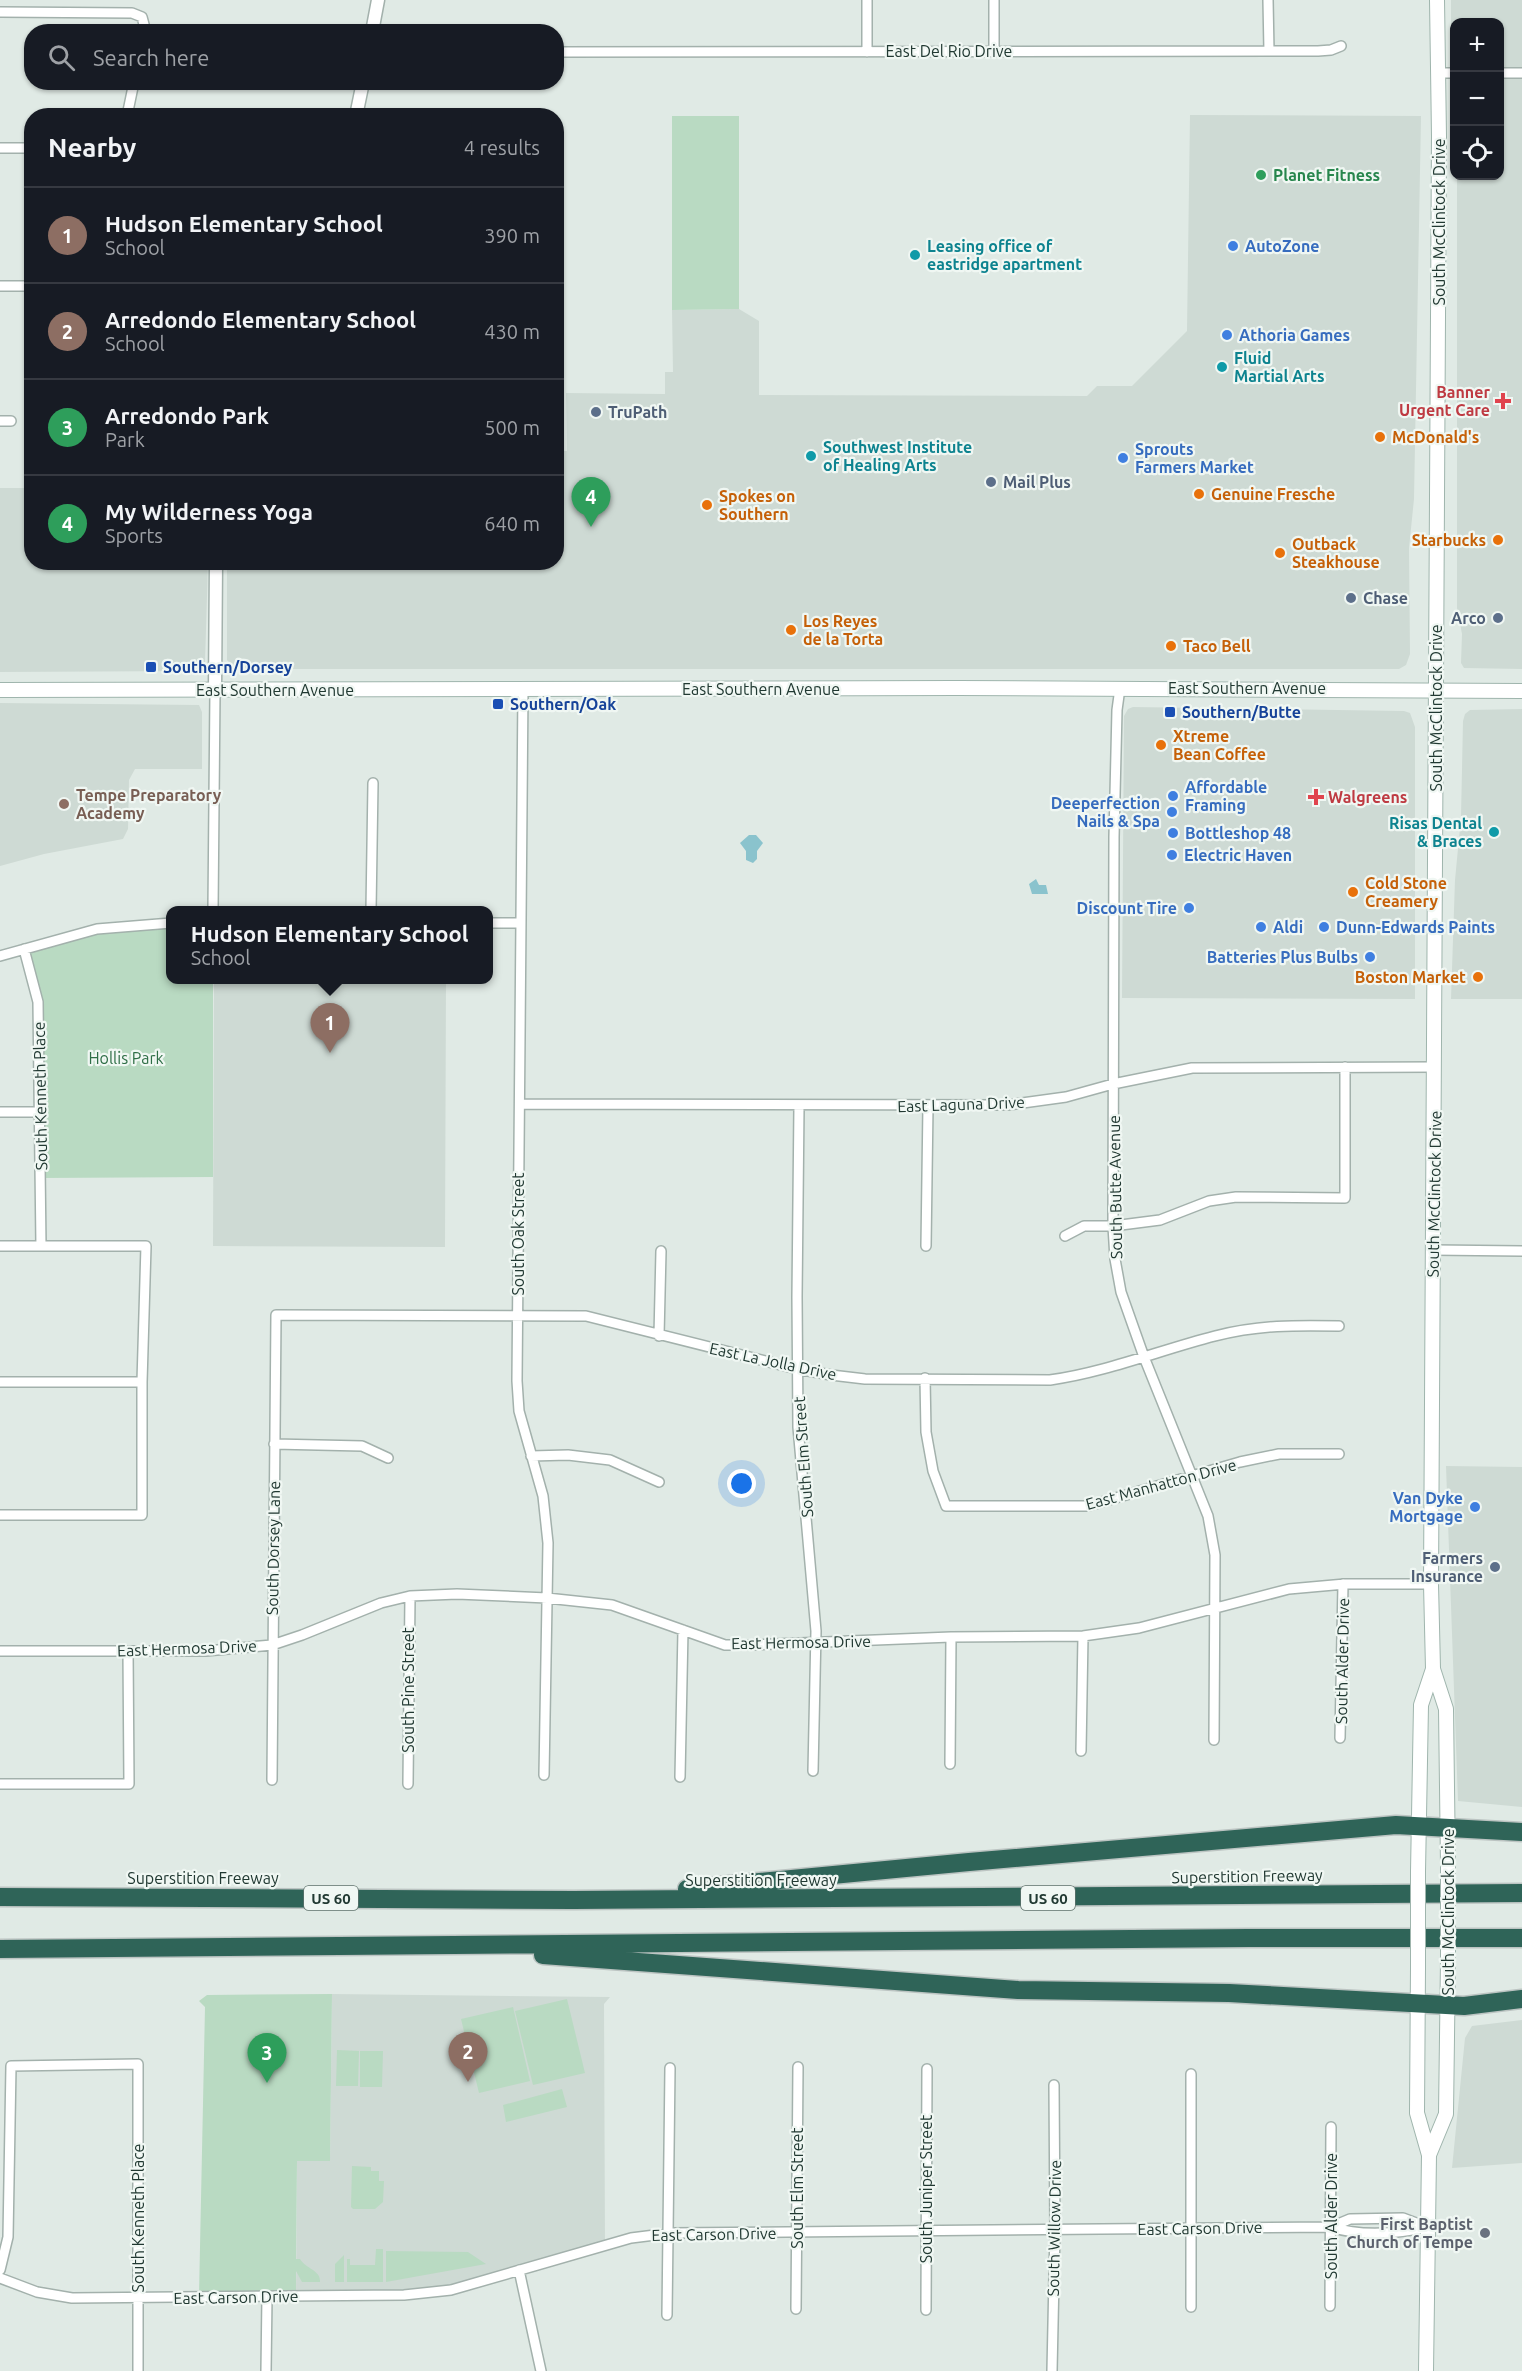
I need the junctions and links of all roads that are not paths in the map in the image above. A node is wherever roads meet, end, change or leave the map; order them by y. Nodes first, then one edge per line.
1 (378, 0) edge
2 (867, 0) edge
3 (994, 0) edge
4 (1268, 0) edge
5 (1437, 0) edge
6 (0, 12) edge
7 (144, 24) edge
8 (374, 24) edge
9 (1341, 46) dead end
10 (994, 51) junction
11 (1269, 51) junction
12 (564, 52) edge
13 (867, 52) junction
14 (1438, 73) junction
15 (1450, 73) edge
16 (1504, 73) edge
17 (1522, 73) edge
18 (132, 90) edge
19 (361, 90) edge
20 (129, 108) edge
21 (358, 108) edge
22 (0, 148) edge
23 (24, 148) edge
24 (0, 286) edge
25 (24, 286) edge
26 (0, 421) edge
27 (11, 421) dead end
28 (216, 570) edge
29 (1120, 688) junction
30 (523, 689) junction
31 (0, 690) edge
32 (215, 691) junction
33 (1437, 691) junction
34 (1522, 691) edge
35 (373, 783) dead end
36 (213, 906) edge
37 (371, 906) edge
38 (166, 923) edge
39 (493, 923) edge
40 (521, 923) junction
41 (24, 949) junction
42 (0, 956) edge
43 (1345, 1067) junction
44 (1435, 1067) junction
45 (1113, 1084) junction
46 (520, 1104) junction
47 (799, 1106) junction
48 (928, 1106) junction
49 (0, 1112) edge
50 (41, 1112) junction
51 (1113, 1226) junction
52 (1065, 1236) dead end
53 (0, 1246) edge
54 (41, 1246) junction
55 (926, 1246) dead end
56 (1433, 1250) junction
57 (661, 1251) dead end
58 (1522, 1251) edge
59 (518, 1314) junction
60 (276, 1315) joint
61 (1339, 1326) dead end
62 (659, 1335) junction
63 (1144, 1357) junction
64 (797, 1370) junction
65 (925, 1378) junction
66 (0, 1382) edge
67 (142, 1382) junction
68 (274, 1444) junction
69 (1339, 1454) dead end
70 (531, 1456) junction
71 (388, 1458) dead end
72 (1193, 1476) junction
73 (659, 1482) dead end
74 (0, 1515) edge
75 (1343, 1584) junction
76 (1431, 1584) junction
77 (410, 1596) junction
78 (547, 1598) junction
79 (1216, 1608) junction
80 (683, 1630) junction
81 (1083, 1636) junction
82 (951, 1637) junction
83 (272, 1644) junction
84 (817, 1644) junction
85 (0, 1651) edge
86 (128, 1651) junction
87 (1433, 1669) junction
88 (1340, 1738) dead end
89 (1214, 1740) dead end
90 (1081, 1751) dead end
91 (950, 1764) dead end
92 (813, 1771) dead end
93 (544, 1775) dead end
94 (680, 1777) dead end
95 (272, 1780) dead end
96 (0, 1784) edge
97 (408, 1784) dead end
98 (1418, 1826) junction
99 (1449, 1827) junction
100 (1522, 1832) edge
101 (0, 1892) edge
102 (1522, 1893) edge
103 (87, 1896) junction
104 (0, 1897) edge
105 (574, 1900) junction
106 (1248, 1938) junction
107 (1522, 1938) edge
108 (410, 1945) junction
109 (0, 1951) edge
110 (1522, 1951) edge
111 (1522, 1999) edge
112 (1418, 2003) junction
113 (1448, 2005) junction
114 (798, 2067) dead end
115 (670, 2068) dead end
116 (927, 2069) dead end
117 (1191, 2074) dead end
118 (1054, 2085) dead end
119 (1331, 2127) dead end
120 (1429, 2155) junction
121 (1331, 2226) junction
122 (1428, 2227) junction
123 (1190, 2229) junction
124 (1055, 2230) junction
125 (926, 2232) junction
126 (668, 2233) junction
127 (797, 2233) junction
128 (0, 2270) edge
129 (519, 2270) junction
130 (0, 2278) edge
131 (267, 2296) junction
132 (139, 2298) junction
133 (1330, 2306) dead end
134 (1191, 2307) dead end
135 (796, 2309) dead end
136 (926, 2310) dead end
137 (667, 2316) dead end
138 (138, 2371) edge
139 (266, 2371) edge
140 (541, 2371) edge
141 (1052, 2371) edge
142 (1426, 2371) edge

1 - 8 street
2 - 13 street
3 - 10 street
4 - 11 street
5 - 14 main road, South McClintock Drive
6 - 7 street
9 - 11 street, East Del Rio Drive
10 - 11 street, East Del Rio Drive
10 - 13 street, East Del Rio Drive
12 - 13 street, East Del Rio Drive
14 - 15 street
14 - 33 main road, South McClintock Drive
16 - 17 street
18 - 20 street
19 - 21 street
22 - 23 street
24 - 25 street
26 - 27 street
28 - 32 street
29 - 30 main road, East Southern Avenue
29 - 33 main road, East Southern Avenue
29 - 45 street, South Butte Avenue
30 - 32 main road, East Southern Avenue
30 - 40 street, South Oak Street
31 - 32 main road, East Southern Avenue
32 - 36 street
33 - 34 main road, East Southern Avenue
33 - 44 main road, South McClintock Drive
35 - 37 street
38 - 41 street
39 - 40 street
40 - 46 street, South Oak Street
41 - 42 street
41 - 50 street, South Kenneth Place
43 - 44 street, East Laguna Drive
43 - 45 street, East Laguna Drive
43 - 51 street
44 - 56 main road, South McClintock Drive
45 - 48 street, East Laguna Drive
45 - 51 street, South Butte Avenue
46 - 47 street, East Laguna Drive
46 - 59 street, South Oak Street
47 - 48 street, East Laguna Drive
47 - 64 street, South Elm Street
48 - 55 street
49 - 50 street
50 - 54 street, South Kenneth Place
51 - 52 street
51 - 63 street, South Butte Avenue
53 - 54 street
54 - 67 street
56 - 58 street
56 - 76 main road, South McClintock Drive
57 - 62 street
59 - 60 street, East La Jolla Drive
59 - 62 street, East La Jolla Drive
59 - 70 street, South Oak Street
60 - 68 street, South Dorsey Lane
61 - 63 street, East La Jolla Drive
62 - 64 street, East La Jolla Drive
63 - 65 street, East La Jolla Drive
63 - 72 street, South Butte Avenue
64 - 65 street, East La Jolla Drive
64 - 84 street, South Elm Street
65 - 72 street, East Manhatton Drive
66 - 67 street
67 - 74 street
68 - 71 street
68 - 83 street, South Dorsey Lane
69 - 72 street, East Manhatton Drive
70 - 73 street
70 - 78 street, South Oak Street
72 - 79 street, South Butte Avenue
75 - 76 street, East Hermosa Drive
75 - 79 street, East Hermosa Drive
75 - 88 street, South Alder Drive
76 - 87 main road, South McClintock Drive
77 - 78 street, East Hermosa Drive
77 - 83 street, East Hermosa Drive
77 - 97 street, South Pine Street
78 - 80 street, East Hermosa Drive
78 - 93 street, South Oak Street
79 - 81 street, East Hermosa Drive
79 - 89 street, South Butte Avenue
80 - 84 street, East Hermosa Drive
80 - 94 street
81 - 82 street, East Hermosa Drive
81 - 90 street
82 - 84 street, East Hermosa Drive
82 - 91 street
83 - 86 street, East Hermosa Drive
83 - 95 street, South Dorsey Lane
84 - 92 street, South Elm Street
85 - 86 street, East Hermosa Drive
86 - 96 street
87 - 98 main road, South McClintock Drive
87 - 99 main road, South McClintock Drive
98 - 99 highway
98 - 105 highway
98 - 112 main road, South McClintock Drive, bridge
99 - 100 highway
99 - 113 main road, South McClintock Drive, bridge
101 - 103 highway
102 - 105 highway, Superstition Freeway / US 60
103 - 104 highway, Superstition Freeway / US 60
103 - 105 highway, Superstition Freeway / US 60
106 - 107 highway
106 - 108 highway
106 - 110 highway
108 - 109 highway
108 - 112 highway
111 - 113 highway
112 - 113 highway
112 - 120 main road, South McClintock Drive
113 - 120 main road, South McClintock Drive
114 - 127 street, South Elm Street
115 - 126 street
116 - 125 street, South Juniper Street
117 - 123 street
118 - 124 street, South Willow Drive
119 - 121 street, South Alder Drive
120 - 122 main road, South McClintock Drive
121 - 122 street, East Carson Drive
121 - 122 street, East Carson Drive
121 - 123 street, East Carson Drive
121 - 133 street, South Alder Drive
122 - 142 main road, South McClintock Drive
123 - 124 street, East Carson Drive
123 - 134 street
124 - 125 street, East Carson Drive
124 - 141 street, South Willow Drive
125 - 127 street, East Carson Drive
125 - 136 street, South Juniper Street
126 - 127 street, East Carson Drive
126 - 129 street, East Carson Drive
126 - 137 street
127 - 135 street, South Elm Street
128 - 132 street, South Kenneth Place
129 - 131 street, East Carson Drive
129 - 140 street
130 - 132 street, East Carson Drive
131 - 132 street, East Carson Drive
131 - 139 street
132 - 138 street, South Kenneth Place

